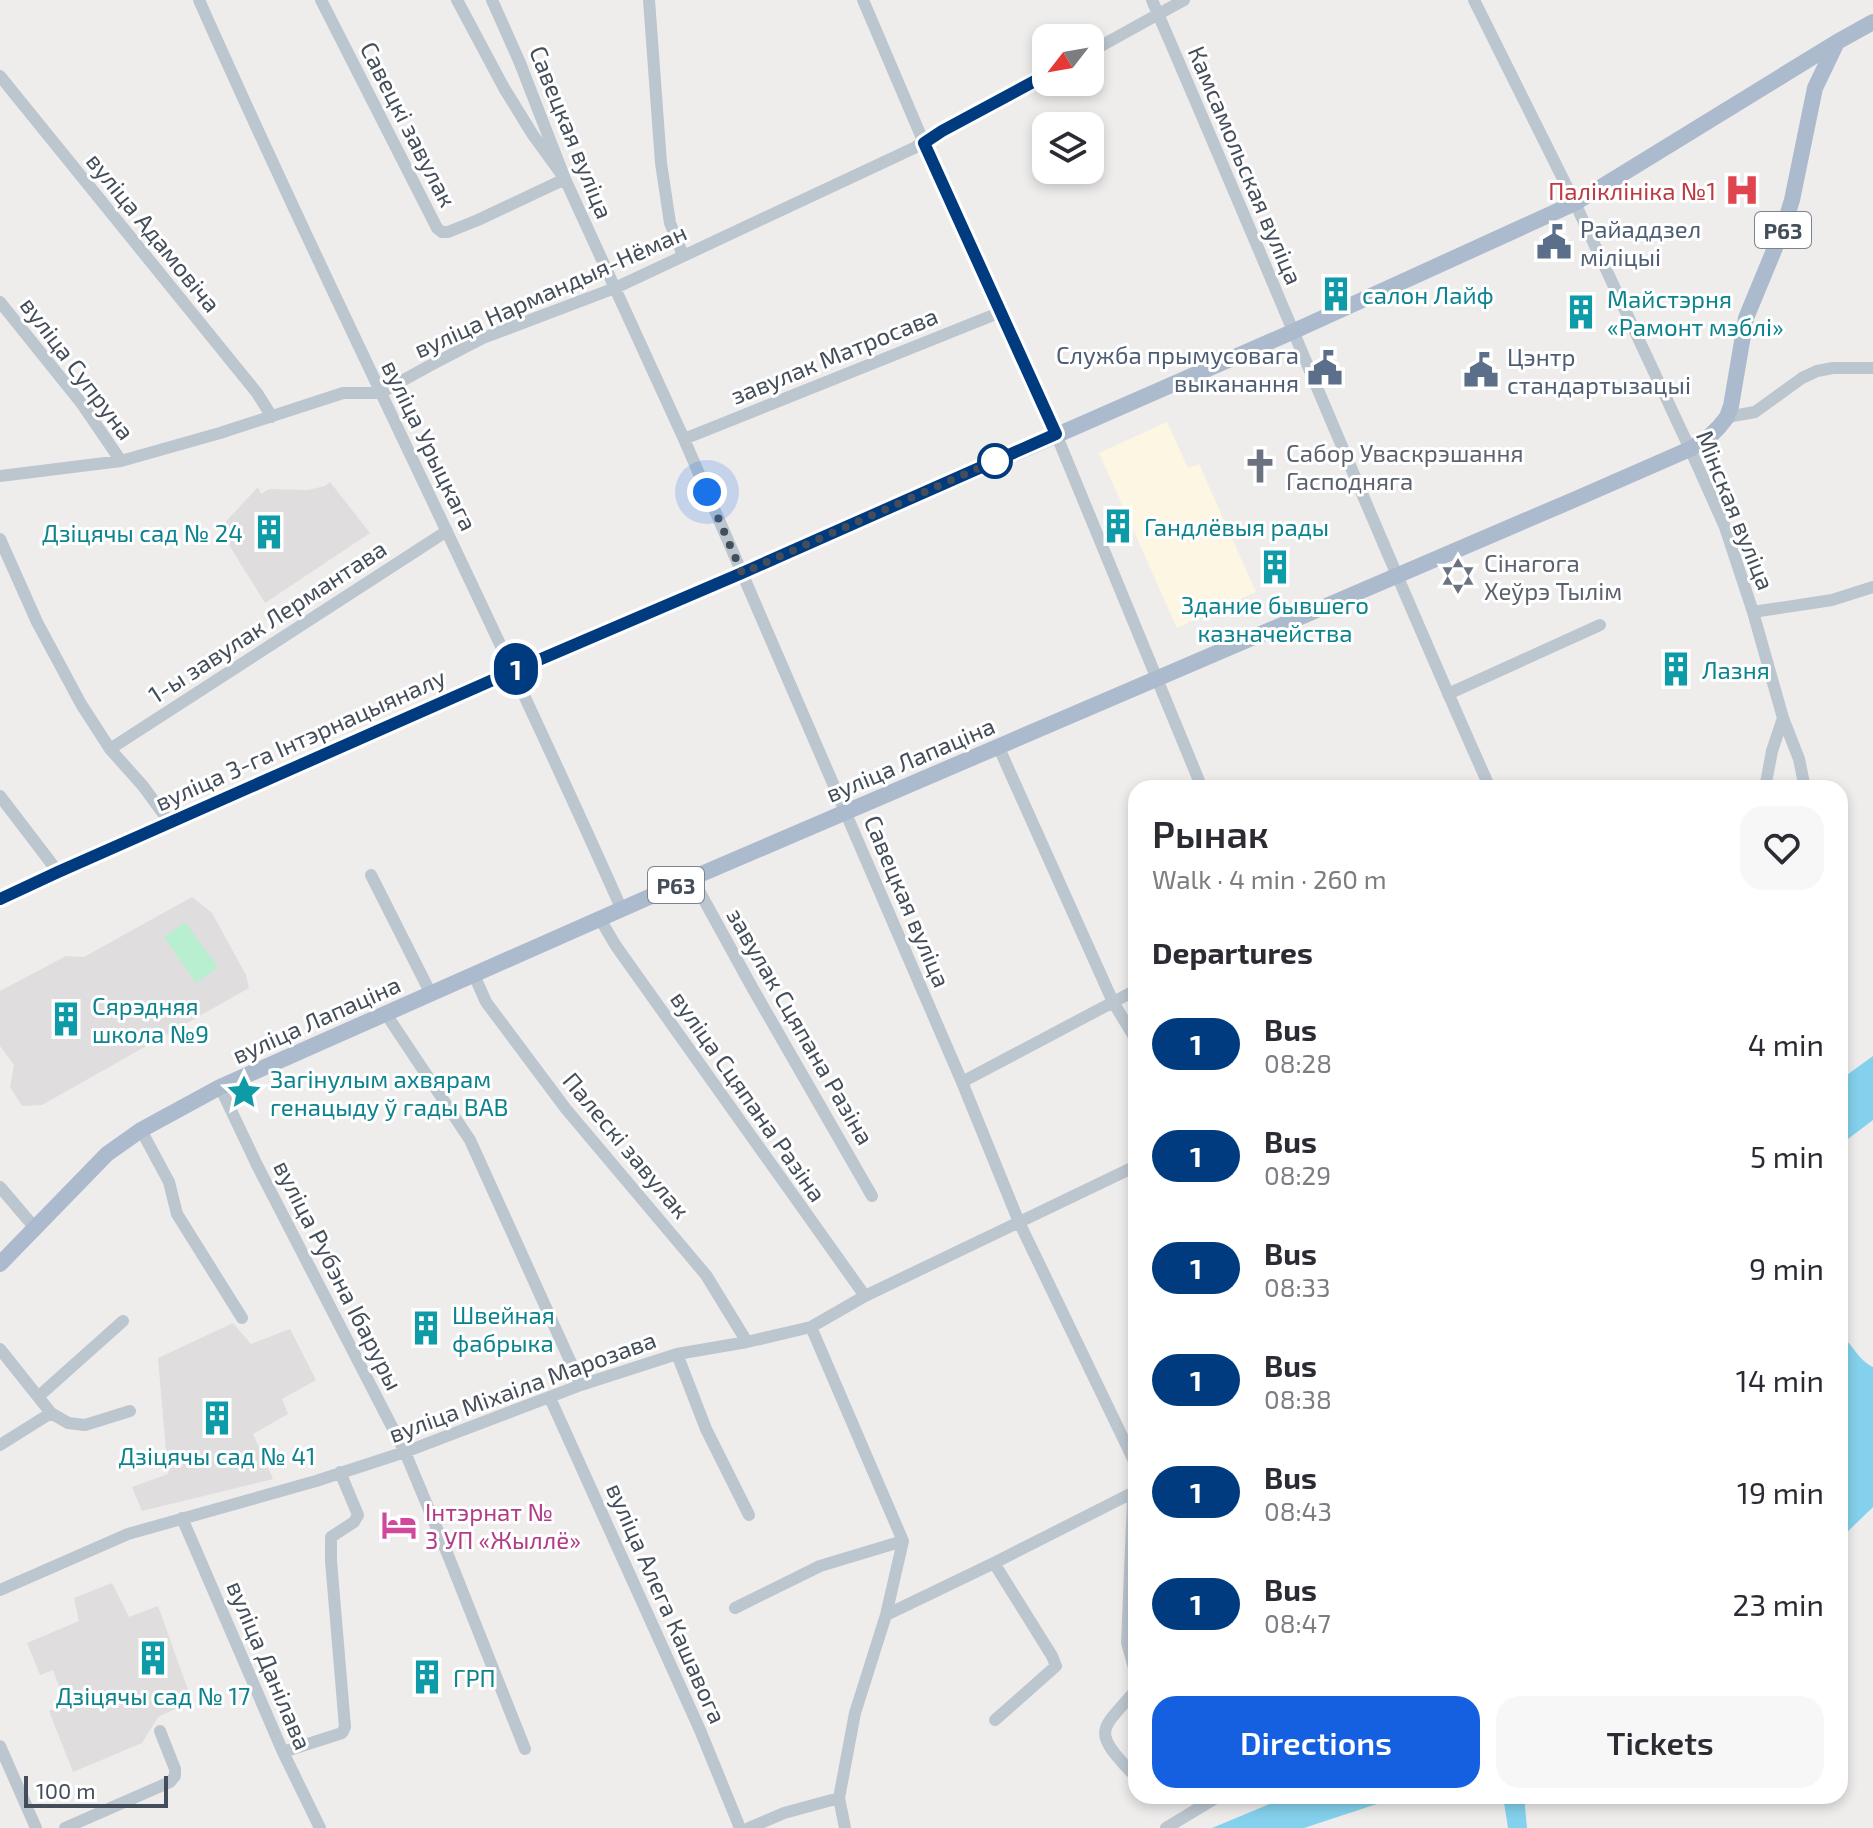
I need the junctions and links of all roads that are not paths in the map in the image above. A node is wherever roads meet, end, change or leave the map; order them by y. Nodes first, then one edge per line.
1 (199, 0) edge
2 (321, 0) edge
3 (457, 0) edge
4 (492, 0) edge
5 (649, 0) edge
6 (863, 0) edge
7 (1152, 0) edge
8 (1184, 0) edge
9 (1474, 0) edge
10 (1159, 15) junction
11 (1873, 22) edge
12 (1837, 42) junction
13 (1104, 44) edge
14 (1784, 74) junction
15 (0, 76) edge
16 (1032, 83) edge
17 (1815, 88) junction
18 (924, 143) junction
19 (565, 179) junction
20 (1575, 203) junction
21 (683, 255) junction
22 (615, 288) junction
23 (0, 302) edge
24 (1001, 312) junction
25 (1292, 332) junction
26 (1873, 368) edge
27 (380, 393) junction
28 (272, 417) junction
29 (1727, 417) junction
30 (1056, 434) junction
31 (684, 439) junction
32 (1690, 449) junction
33 (121, 461) junction
34 (0, 476) edge
35 (447, 531) junction
36 (0, 539) edge
37 (742, 573) junction
38 (1396, 577) junction
39 (1873, 587) edge
40 (1753, 612) junction
41 (1600, 625) dead end
42 (513, 671) junction
43 (1157, 679) junction
44 (1448, 694) junction
45 (1783, 718) junction
46 (999, 748) junction
47 (110, 749) junction
48 (1199, 780) edge
49 (1486, 780) edge
50 (1767, 780) edge
51 (1803, 780) edge
52 (0, 796) edge
53 (846, 812) junction
54 (170, 823) junction
55 (58, 872) junction
56 (371, 875) dead end
57 (692, 878) junction
58 (0, 899) edge
59 (622, 910) junction
60 (600, 919) junction
61 (474, 975) junction
62 (431, 994) junction
63 (1128, 994) edge
64 (1113, 1002) junction
65 (386, 1014) junction
66 (1128, 1027) edge
67 (962, 1082) junction
68 (220, 1087) junction
69 (141, 1130) junction
70 (1128, 1170) edge
71 (0, 1187) edge
72 (872, 1196) dead end
73 (1019, 1222) junction
74 (35, 1228) junction
75 (0, 1264) edge
76 (865, 1296) junction
77 (242, 1318) dead end
78 (123, 1321) dead end
79 (811, 1327) junction
80 (747, 1342) junction
81 (0, 1349) edge
82 (677, 1354) junction
83 (581, 1385) junction
84 (39, 1396) junction
85 (550, 1398) junction
86 (130, 1411) dead end
87 (51, 1413) junction
88 (0, 1445) edge
89 (1128, 1448) edge
90 (405, 1452) junction
91 (340, 1472) junction
92 (1128, 1497) edge
93 (749, 1515) dead end
94 (182, 1518) junction
95 (903, 1541) junction
96 (994, 1563) junction
97 (0, 1590) edge
98 (735, 1608) dead end
99 (886, 1615) junction
100 (1128, 1619) edge
101 (1128, 1647) edge
102 (1128, 1699) edge
103 (995, 1720) dead end
104 (160, 1731) dead end
105 (0, 1746) edge
106 (525, 1749) dead end
107 (283, 1752) junction
108 (1128, 1764) edge
109 (839, 1798) junction
110 (1206, 1804) edge
111 (36, 1828) edge
112 (65, 1828) edge
113 (320, 1828) edge
114 (740, 1828) edge
115 (749, 1828) edge
116 (845, 1828) edge
117 (1166, 1828) edge

1 - 27 street, вуліца Урыцкага
2 - 19 street, Савецкі завулак
3 - 19 street
4 - 19 street, Савецкая вуліца
5 - 21 street
6 - 18 street
7 - 10 street, Камсамольская вуліца
8 - 10 street
9 - 20 street, Мінская вуліца
10 - 13 street
10 - 25 street, Камсамольская вуліца
11 - 12 main road, вуліца 3-га Інтэрнацыяналу
12 - 14 main road, вуліца 3-га Інтэрнацыяналу
12 - 17 main road, Р63
14 - 17 main road
14 - 20 main road, вуліца 3-га Інтэрнацыяналу
15 - 28 street, вуліца Адамовіча
16 - 18 street, вуліца Нармандыя-Нёман
17 - 29 main road, Р63
18 - 21 street, вуліца Нармандыя-Нёман
18 - 24 street
19 - 22 street, Савецкая вуліца
20 - 25 main road, вуліца 3-га Інтэрнацыяналу
20 - 32 street, Мінская вуліца
21 - 22 street, вуліца Нармандыя-Нёман
22 - 27 street, вуліца Нармандыя-Нёман
22 - 31 street, Савецкая вуліца
23 - 33 street, вуліца Супруна
24 - 30 street
24 - 31 street, завулак Матросава
25 - 30 main road, вуліца 3-га Інтэрнацыяналу
25 - 38 street, Камсамольская вуліца
26 - 29 street, вуліца Лапаціна
27 - 28 street, вуліца Нармандыя-Нёман
27 - 35 street, вуліца Урыцкага
28 - 33 street, вуліца Нармандыя-Нёман
29 - 32 main road, вуліца Лапаціна / Р63
30 - 37 main road, вуліца 3-га Інтэрнацыяналу
30 - 43 street
31 - 37 street, Савецкая вуліца
32 - 38 main road, вуліца Лапаціна / Р63
32 - 40 street, Мінская вуліца
33 - 34 street, вуліца Нармандыя-Нёман
35 - 42 street, вуліца Урыцкага
35 - 47 street, 1-ы завулак Лермантава
36 - 47 street
37 - 42 main road, вуліца 3-га Інтэрнацыяналу
37 - 53 street, Савецкая вуліца
38 - 43 main road, вуліца Лапаціна / Р63
38 - 44 street, Камсамольская вуліца
39 - 40 street
40 - 45 street, Мінская вуліца
41 - 44 street
42 - 54 main road, вуліца 3-га Інтэрнацыяналу
42 - 59 street, вуліца Урыцкага
43 - 46 main road, вуліца Лапаціна / Р63
43 - 48 street
44 - 49 street, Камсамольская вуліца
45 - 50 street
45 - 51 street, Мінская вуліца
46 - 53 main road, вуліца Лапаціна / Р63
46 - 64 street
47 - 54 street
52 - 55 street
53 - 57 main road, вуліца Лапаціна / Р63
53 - 67 street, Савецкая вуліца
54 - 55 main road, вуліца 3-га Інтэрнацыяналу
55 - 58 main road, вуліца 3-га Інтэрнацыяналу
56 - 62 street
57 - 59 main road, вуліца Лапаціна / Р63
57 - 72 street, завулак Сцяпана Разіна
59 - 60 main road, вуліца Лапаціна / Р63
60 - 61 main road, вуліца Лапаціна / Р63
60 - 76 street, вуліца Сцяпана Разіна
61 - 62 main road, вуліца Лапаціна / Р63
61 - 80 street, Палескі завулак
62 - 65 main road, вуліца Лапаціна / Р63
63 - 64 street
64 - 66 street
64 - 67 street
65 - 68 main road, вуліца Лапаціна / Р63
65 - 83 street
67 - 73 street, Савецкая вуліца
68 - 69 main road, вуліца Лапаціна / Р63
68 - 90 street, вуліца Рубэна Ібаруры
69 - 74 main road, вуліца Лапаціна / Р63
69 - 77 street
70 - 73 street, вуліца Міхаіла Марозава
71 - 74 street
73 - 76 street, вуліца Міхаіла Марозава
73 - 89 street, Савецкая вуліца
74 - 75 main road, вуліца Лапаціна / Р63
76 - 79 street, вуліца Міхаіла Марозава
78 - 84 street
79 - 80 street, вуліца Міхаіла Марозава
79 - 95 street
80 - 82 street, вуліца Міхаіла Марозава
81 - 84 street
82 - 83 street, вуліца Міхаіла Марозава
82 - 93 street
83 - 85 street, вуліца Міхаіла Марозава
84 - 87 street
85 - 90 street, вуліца Міхаіла Марозава
85 - 114 street, вуліца Алега Кашавога
86 - 87 street
87 - 88 street
90 - 91 street, вуліца Міхаіла Марозава
90 - 106 street, вуліца Рубэна Ібаруры
91 - 94 street, вуліца Міхаіла Марозава
91 - 107 street
92 - 96 street
94 - 97 street, вуліца Міхаіла Марозава
94 - 107 street, вуліца Данілава
95 - 98 street
95 - 99 street
96 - 99 street
96 - 103 street
99 - 109 street
100 - 101 street
102 - 108 street
104 - 112 street
105 - 111 street
107 - 113 street, вуліца Данілава
109 - 115 street
109 - 116 street
110 - 117 street

